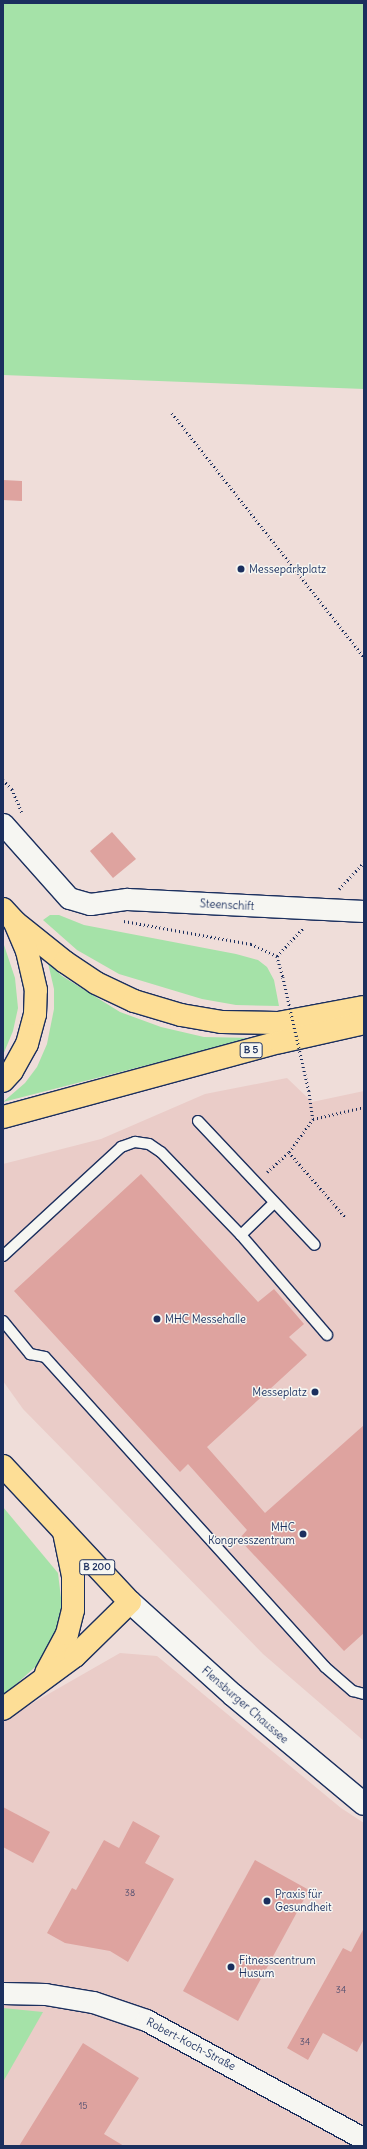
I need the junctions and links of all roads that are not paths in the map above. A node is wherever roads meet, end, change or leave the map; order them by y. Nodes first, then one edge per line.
1 (3, 824) edge
2 (364, 911) edge
3 (9, 915) edge
4 (364, 1007) edge
5 (364, 1023) edge
6 (3, 1082) edge
7 (3, 1117) edge
8 (198, 1122) dead end
9 (274, 1204) junction
10 (241, 1235) junction
11 (315, 1245) dead end
12 (3, 1256) edge
13 (3, 1321) edge
14 (327, 1335) dead end
15 (3, 1466) edge
16 (64, 1532) junction
17 (130, 1602) junction
18 (43, 1679) junction
19 (364, 1694) edge
20 (3, 1709) edge
21 (364, 1804) edge
22 (3, 1994) edge
23 (364, 2139) edge

1 - 2 street, Steenschift
3 - 4 main road
3 - 6 main road
5 - 7 main road, B 5
8 - 9 lane
9 - 10 lane
9 - 11 lane
10 - 12 lane
10 - 14 lane
13 - 19 lane
15 - 16 main road, B 200
16 - 17 main road, B 200
16 - 18 main road
17 - 18 main road
17 - 21 main road, Flensburger Chaussee
18 - 20 main road
22 - 23 street, Robert-Koch-Straße

